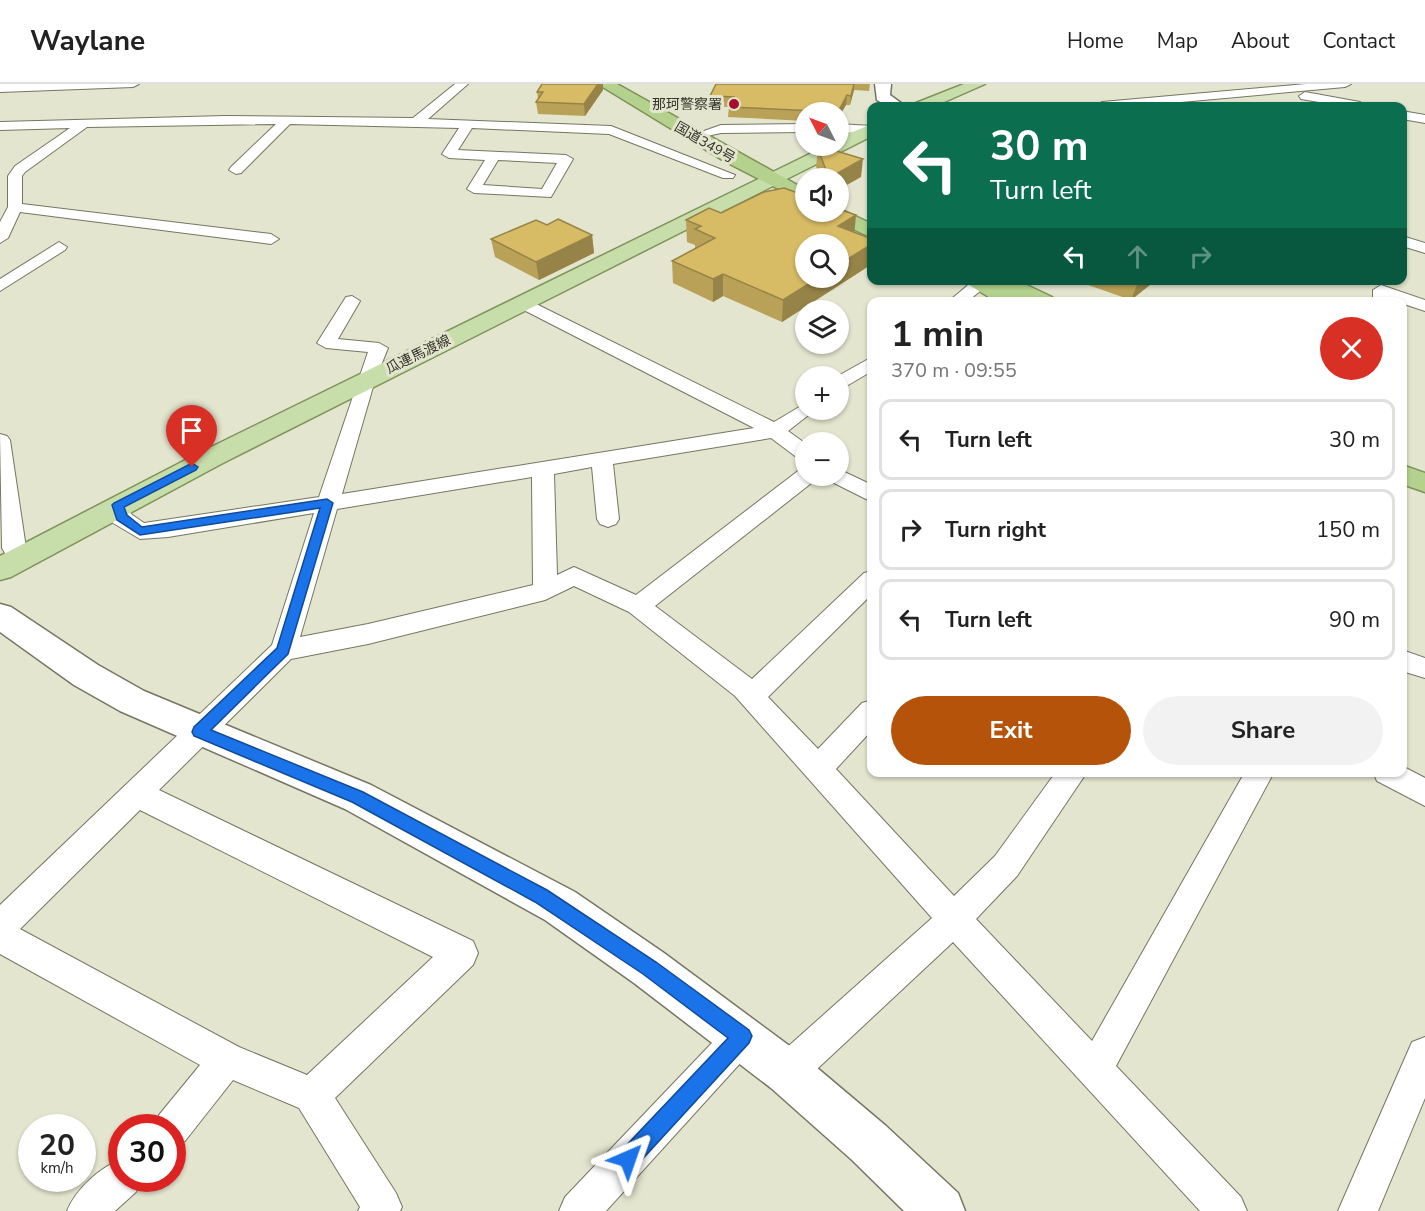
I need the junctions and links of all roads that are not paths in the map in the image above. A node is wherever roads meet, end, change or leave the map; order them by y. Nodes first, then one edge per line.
1 (133, 84) edge
2 (462, 84) edge
3 (606, 84) edge
4 (624, 84) edge
5 (883, 84) edge
6 (976, 84) edge
7 (1345, 84) edge
8 (0, 88) edge
9 (1254, 88) edge
10 (1271, 89) junction
11 (890, 102) edge
12 (932, 102) edge
13 (1136, 102) edge
14 (1236, 102) edge
15 (1320, 102) edge
16 (1407, 116) edge
17 (1425, 119) edge
18 (286, 121) junction
19 (416, 122) junction
20 (468, 124) junction
21 (82, 125) junction
22 (0, 126) edge
23 (795, 128) edge
24 (849, 129) edge
25 (867, 130) edge
26 (707, 132) junction
27 (867, 132) edge
28 (849, 141) edge
29 (494, 156) junction
30 (817, 156) edge
31 (236, 170) dead end
32 (728, 175) dead end
33 (776, 176) junction
34 (795, 182) edge
35 (795, 190) edge
36 (15, 207) junction
37 (849, 208) edge
38 (867, 216) edge
39 (849, 220) edge
40 (867, 230) edge
41 (0, 238) edge
42 (271, 239) dead end
43 (1407, 243) edge
44 (59, 247) dead end
45 (1425, 248) edge
46 (979, 285) edge
47 (988, 285) edge
48 (992, 285) edge
49 (0, 286) edge
50 (963, 297) edge
51 (1007, 297) edge
52 (1029, 297) edge
53 (1381, 297) edge
54 (1400, 297) edge
55 (1407, 299) edge
56 (352, 301) dead end
57 (522, 302) junction
58 (1425, 306) edge
59 (867, 365) edge
60 (849, 378) edge
61 (366, 380) junction
62 (795, 417) edge
63 (774, 431) junction
64 (0, 440) edge
65 (795, 446) edge
66 (602, 460) junction
67 (1407, 461) edge
68 (1425, 468) edge
69 (543, 470) junction
70 (1407, 476) edge
71 (849, 482) edge
72 (1425, 483) edge
73 (795, 485) edge
74 (867, 492) edge
75 (327, 503) junction
76 (118, 505) junction
77 (608, 519) dead end
78 (10, 564) edge
79 (867, 584) edge
80 (545, 591) junction
81 (638, 606) junction
82 (0, 616) edge
83 (283, 650) junction
84 (1407, 662) edge
85 (1425, 668) edge
86 (752, 696) junction
87 (867, 716) edge
88 (199, 732) junction
89 (818, 768) junction
90 (1069, 777) edge
91 (1257, 777) edge
92 (1396, 777) edge
93 (1425, 793) edge
94 (137, 794) junction
95 (954, 919) junction
96 (0, 927) edge
97 (0, 936) edge
98 (742, 1036) junction
99 (1425, 1055) edge
100 (227, 1060) junction
101 (1095, 1070) junction
102 (787, 1072) junction
103 (312, 1095) junction
104 (183, 1114) edge
105 (108, 1191) edge
106 (383, 1210) edge
107 (87, 1211) edge
108 (579, 1211) edge
109 (940, 1211) edge
110 (1227, 1211) edge
111 (1358, 1211) edge

1 - 8 street
2 - 19 street
3 - 33 highway, 国道349号
4 - 26 highway, 国道349号
5 - 11 street
6 - 12 main road
7 - 10 street
9 - 10 street
9 - 13 street
9 - 14 street
10 - 15 street
16 - 17 street
18 - 19 street
18 - 21 street
18 - 31 street
19 - 20 street
20 - 29 street
20 - 32 street
21 - 22 street
21 - 36 street
23 - 26 street
24 - 25 street
26 - 33 highway, 国道349号
27 - 28 main road, 瓜連馬渡線
29 - 29 street
30 - 33 main road, 瓜連馬渡線
33 - 34 highway, 国道349号
33 - 35 highway, 国道349号
33 - 57 main road, 瓜連馬渡線
36 - 41 street
36 - 42 street
37 - 38 highway
39 - 40 highway
43 - 45 street
44 - 49 street
46 - 50 street
47 - 51 highway
48 - 52 highway
53 - 54 street
55 - 58 street
56 - 61 street
57 - 61 main road, 瓜連馬渡線
57 - 63 street
59 - 60 street
61 - 75 street
61 - 76 main road, 瓜連馬渡線
62 - 63 street
63 - 65 street
63 - 66 street
64 - 78 street
66 - 69 street
66 - 77 street
67 - 68 highway
69 - 75 street
69 - 80 street
70 - 72 highway
71 - 74 street
73 - 81 street
75 - 76 street
75 - 83 street
76 - 78 main road, 瓜連馬渡線
79 - 86 street
80 - 81 street
80 - 83 street
81 - 86 street
82 - 88 street
83 - 88 street
84 - 85 street
86 - 89 street
87 - 89 street
88 - 94 street
88 - 98 street
89 - 95 street
90 - 95 street
91 - 101 street
92 - 93 street
94 - 96 street
94 - 103 street
95 - 101 street
95 - 102 street
97 - 100 street
98 - 102 street
98 - 108 street
99 - 111 street
100 - 103 street
100 - 104 street
101 - 110 street
102 - 109 street
103 - 106 street
105 - 107 street

